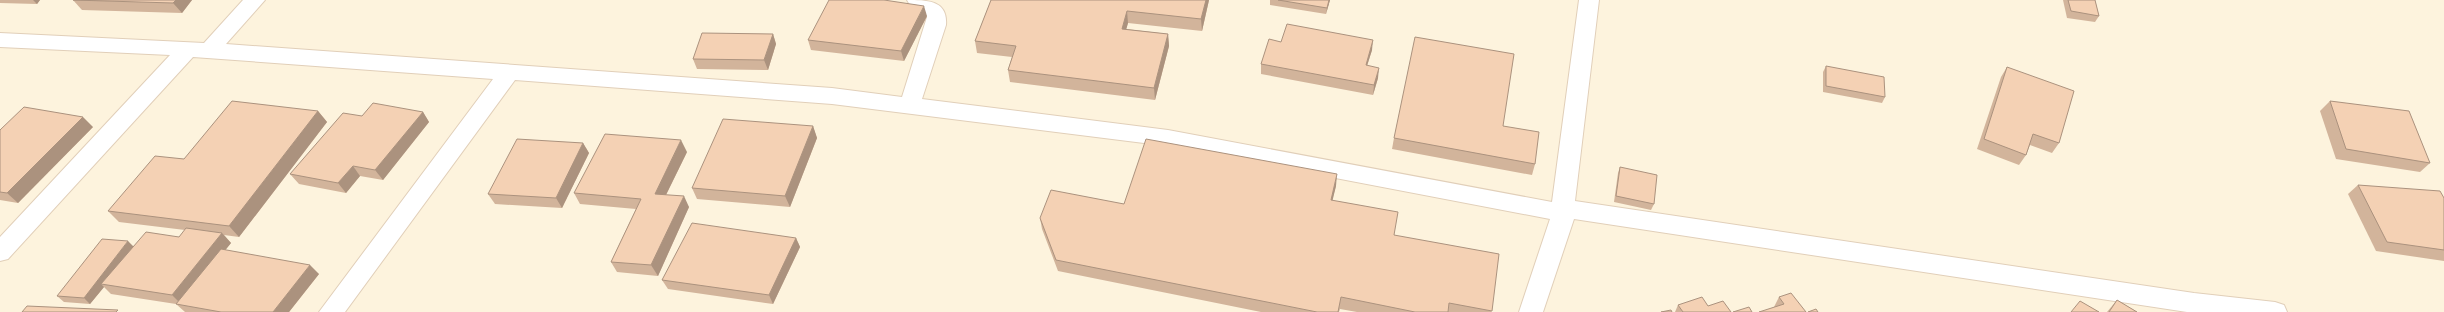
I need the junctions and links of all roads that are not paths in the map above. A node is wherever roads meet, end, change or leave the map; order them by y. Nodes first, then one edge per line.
1 (255, 0) edge
2 (916, 0) edge
3 (1588, 0) edge
4 (0, 40) edge
5 (198, 50) junction
6 (508, 74) junction
7 (910, 104) junction
8 (1563, 211) junction
9 (0, 252) edge
10 (2194, 308) edge
11 (330, 312) edge
12 (1531, 312) edge
13 (2275, 312) edge

1 - 5 street
2 - 7 street
3 - 8 street
4 - 5 street
5 - 6 street
5 - 9 street
6 - 7 street
6 - 11 street
7 - 8 street
8 - 10 street
8 - 12 street
10 - 13 street

